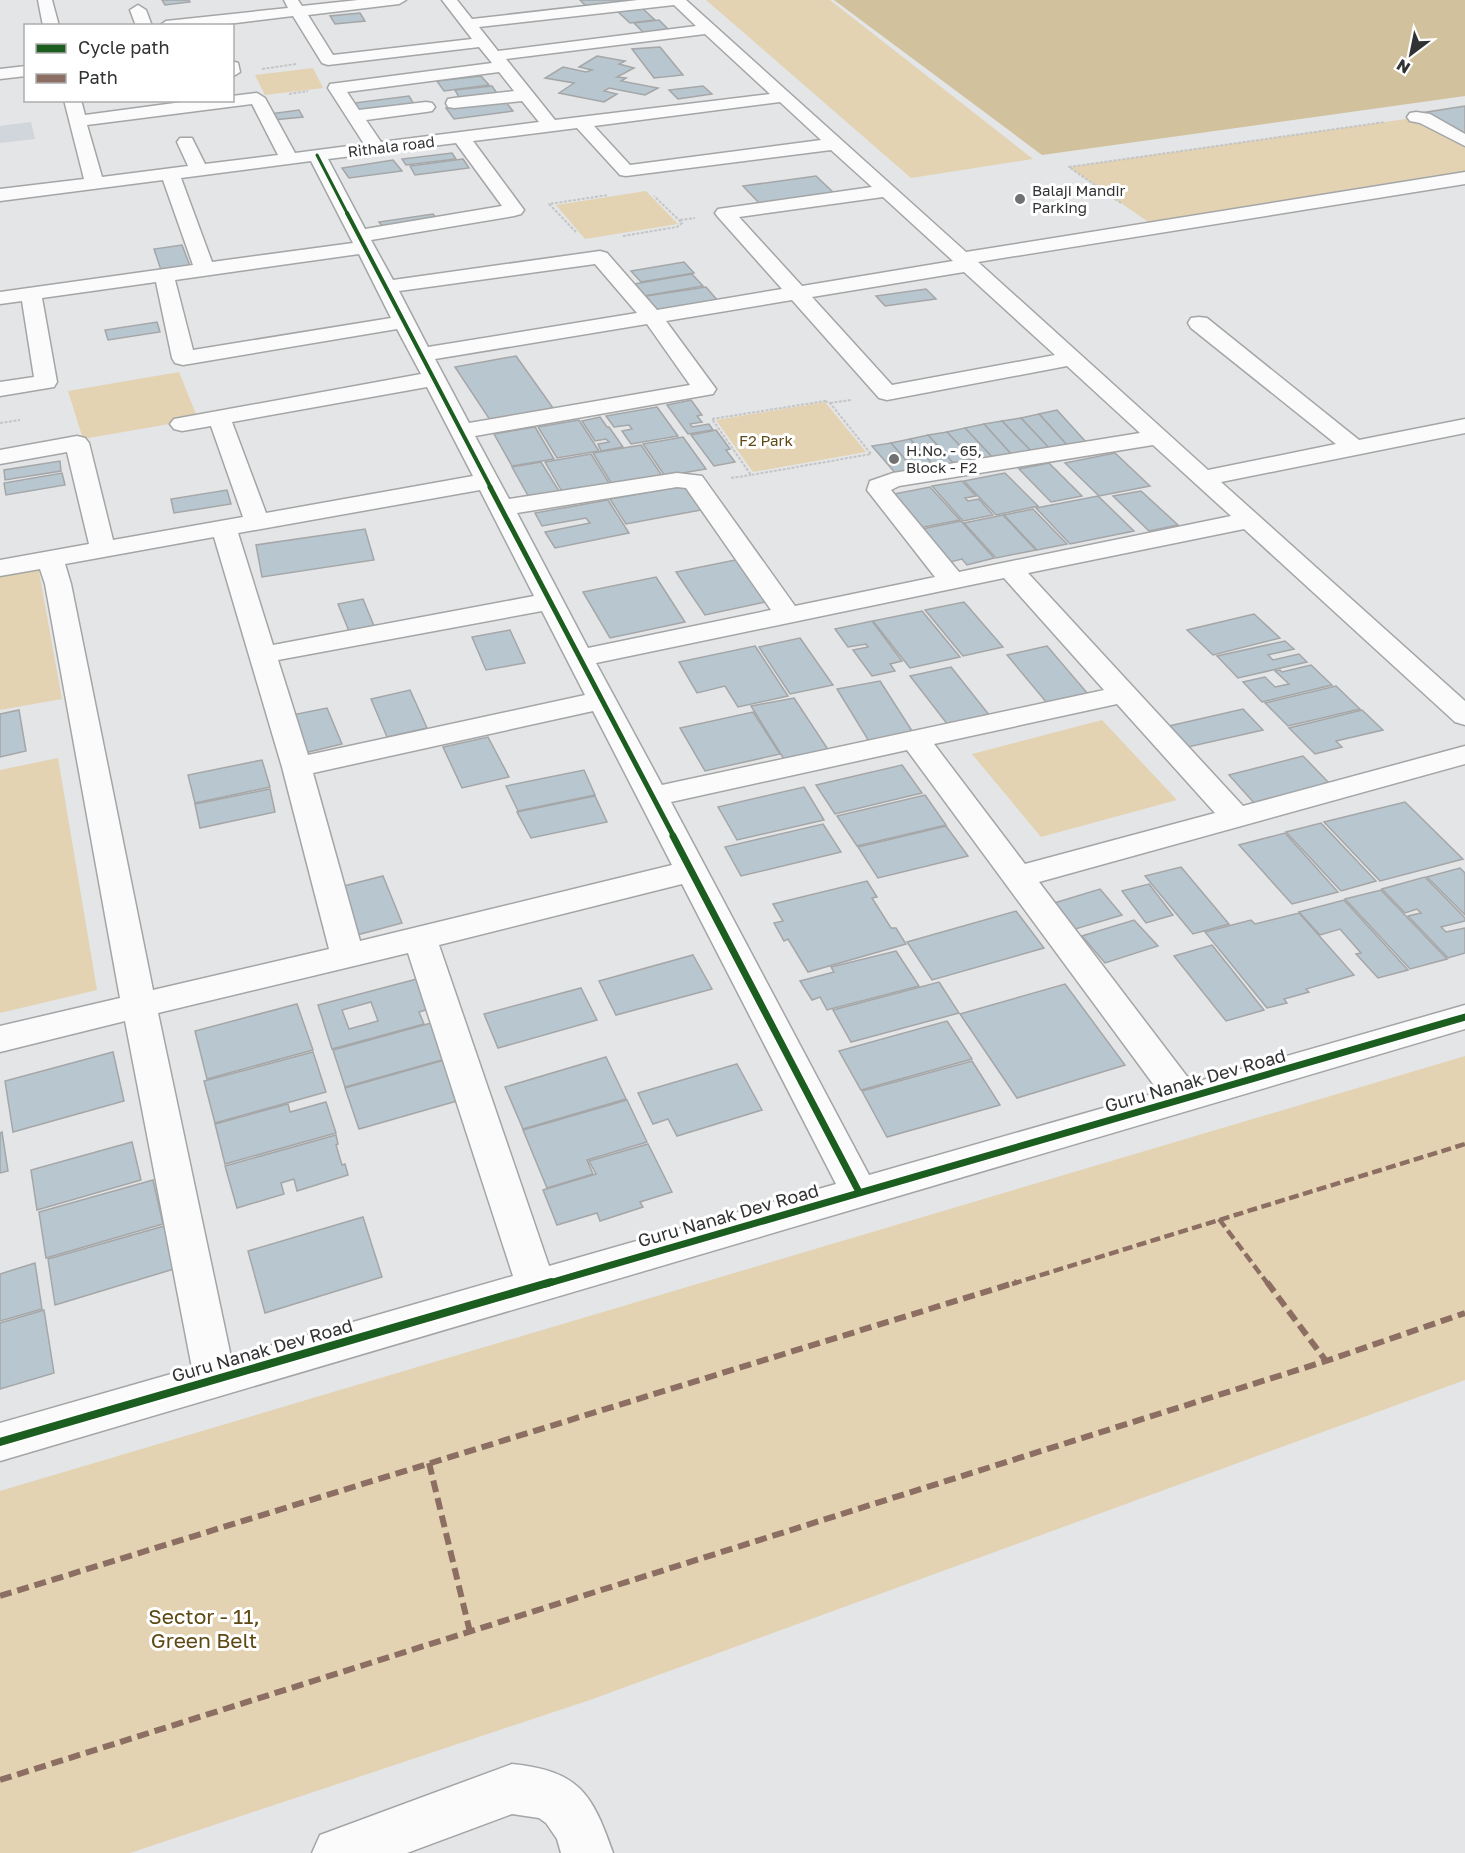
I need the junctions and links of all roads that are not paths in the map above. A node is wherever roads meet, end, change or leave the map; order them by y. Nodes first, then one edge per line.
1 (45, 0) edge
2 (399, 0) edge
3 (449, 0) edge
4 (677, 0) edge
5 (369, 3) junction
6 (295, 6) edge
7 (138, 10) dead end
8 (379, 17) dead end
9 (216, 18) edge
10 (51, 24) edge
11 (143, 24) edge
12 (178, 24) edge
13 (468, 24) junction
14 (709, 29) junction
15 (483, 42) junction
16 (498, 61) junction
17 (20, 68) edge
18 (0, 74) edge
19 (526, 94) junction
20 (783, 97) junction
21 (234, 101) edge
22 (72, 102) edge
23 (226, 102) edge
24 (454, 103) dead end
25 (426, 107) dead end
26 (171, 109) junction
27 (354, 116) junction
28 (1416, 117) road end
29 (77, 121) junction
30 (581, 122) junction
31 (551, 126) junction
32 (460, 137) junction
33 (1465, 141) edge
34 (835, 144) junction
35 (376, 148) junction
36 (317, 155) junction
37 (289, 159) junction
38 (199, 170) junction
39 (170, 174) junction
40 (1465, 178) edge
41 (94, 183) junction
42 (886, 191) junction
43 (0, 195) edge
44 (362, 241) junction
45 (965, 262) junction
46 (204, 268) junction
47 (164, 275) junction
48 (386, 287) junction
49 (799, 293) junction
50 (31, 294) junction
51 (0, 298) edge
52 (652, 317) junction
53 (404, 322) junction
54 (1199, 323) dead end
55 (1072, 359) junction
56 (427, 367) junction
57 (0, 389) edge
58 (219, 417) junction
59 (182, 424) dead end
60 (1465, 426) edge
61 (461, 431) junction
62 (1158, 437) junction
63 (1355, 448) junction
64 (0, 457) edge
65 (1203, 478) junction
66 (487, 481) junction
67 (501, 508) junction
68 (1250, 520) junction
69 (257, 522) junction
70 (224, 528) junction
71 (103, 550) junction
72 (50, 559) junction
73 (0, 568) edge
74 (1010, 569) junction
75 (952, 581) junction
76 (550, 601) junction
77 (788, 615) junction
78 (262, 655) junction
79 (580, 658) junction
80 (1124, 694) junction
81 (602, 700) junction
82 (1465, 716) edge
83 (915, 740) junction
84 (1465, 755) edge
85 (297, 767) junction
86 (652, 797) junction
87 (1237, 818) junction
88 (691, 871) junction
89 (1018, 878) junction
90 (420, 939) junction
91 (348, 955) junction
92 (140, 1005) junction
93 (1465, 1017) edge
94 (0, 1039) edge
95 (1184, 1099) junction
96 (859, 1192) junction
97 (536, 1287) junction
98 (215, 1379) junction
99 (0, 1442) edge
100 (338, 1853) edge
101 (587, 1853) edge

1 - 10 street
2 - 5 street
3 - 13 street
4 - 13 street
4 - 14 street
5 - 6 street
5 - 8 street
6 - 9 street
6 - 15 street
7 - 11 street
9 - 12 street
13 - 15 street
14 - 16 street
14 - 20 street
15 - 16 street
16 - 19 street
16 - 27 street
17 - 18 street
19 - 24 street
19 - 31 street
20 - 30 street, Rithala road
20 - 34 street
21 - 37 street
22 - 29 street
23 - 26 street
25 - 27 street
26 - 29 street
26 - 38 street
27 - 35 street
28 - 33 street
29 - 41 street
30 - 31 street, Rithala road
30 - 34 street
31 - 32 street, Rithala road
32 - 35 street, Rithala road
32 - 44 street
34 - 42 street
35 - 36 street, Rithala road
36 - 37 street, Rithala road
36 - 44 street
37 - 38 street, Rithala road
38 - 39 street, Rithala road
39 - 41 street, Rithala road
39 - 46 street
40 - 45 street
41 - 43 street, Rithala road
42 - 45 street
42 - 49 street
44 - 46 street
44 - 48 street
45 - 49 street
45 - 55 street
46 - 47 street
47 - 50 street
47 - 53 street
48 - 52 street
48 - 53 street
49 - 52 street
49 - 55 street
50 - 51 street
50 - 57 street
52 - 56 street
52 - 61 street
53 - 56 street
54 - 63 street
55 - 62 street
56 - 58 street
56 - 61 street
58 - 59 street
58 - 69 street
60 - 63 street
61 - 66 street
62 - 65 street
62 - 75 street
63 - 65 street
64 - 71 street
65 - 68 street
66 - 67 street
66 - 69 street
67 - 76 street
67 - 77 street
68 - 74 street
68 - 82 street
69 - 70 street
70 - 71 street
70 - 78 street
71 - 72 street
72 - 73 street
72 - 92 street
74 - 75 street
74 - 80 street
75 - 77 street
76 - 78 street
76 - 79 street
77 - 79 street
78 - 85 street
79 - 81 street
80 - 83 street
80 - 87 street
81 - 85 street
81 - 86 street
83 - 86 street
83 - 89 street
84 - 87 street
85 - 91 street
86 - 88 street
87 - 89 street
88 - 90 street
88 - 96 street
89 - 95 street
90 - 91 street
90 - 97 street
91 - 92 street
92 - 94 street
92 - 98 street
93 - 95 street, Guru Nanak Dev Road
95 - 96 street, Guru Nanak Dev Road
96 - 97 street, Guru Nanak Dev Road
97 - 98 street, Guru Nanak Dev Road
98 - 99 street, Guru Nanak Dev Road
100 - 101 street

